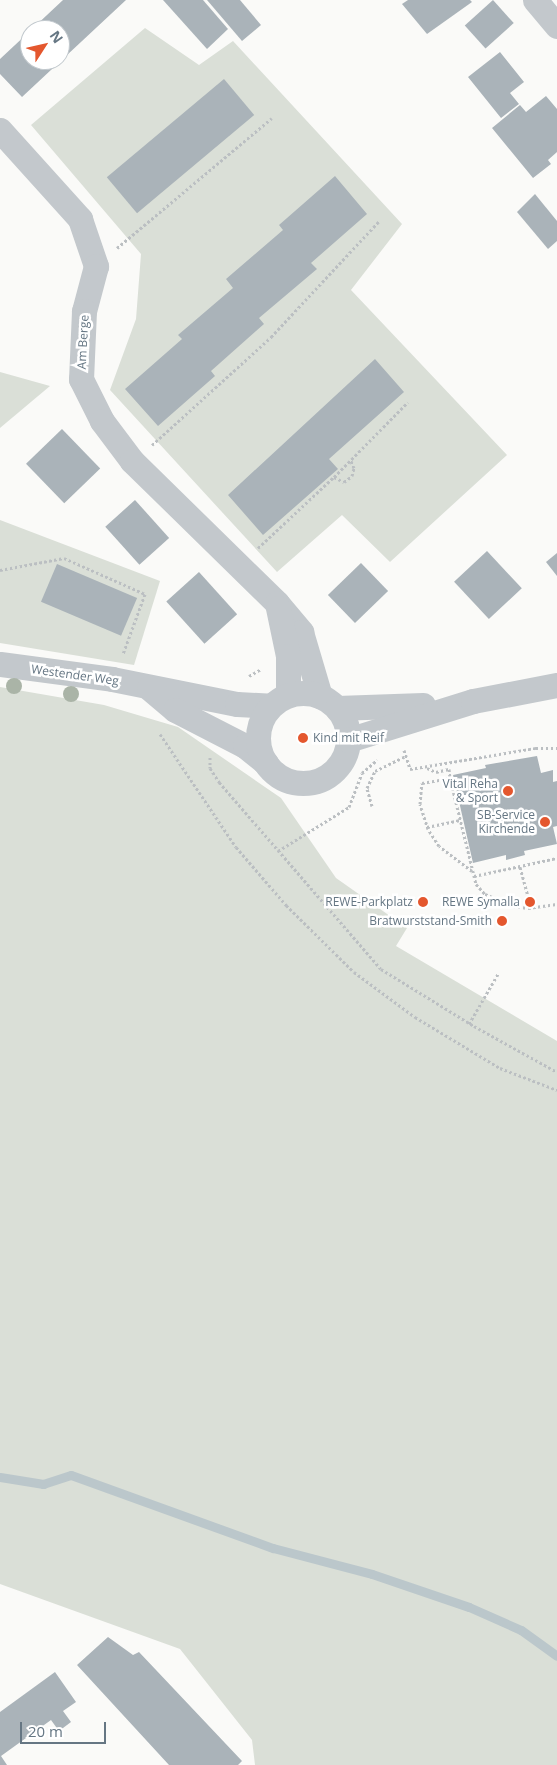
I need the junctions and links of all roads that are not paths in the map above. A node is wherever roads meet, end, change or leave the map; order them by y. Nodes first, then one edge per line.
1 (534, 0) edge
2 (557, 26) edge
3 (0, 130) edge
4 (277, 603) junction
5 (0, 664) edge
6 (557, 685) edge
7 (149, 688) junction
8 (279, 700) junction
9 (473, 701) junction
10 (328, 702) junction
11 (348, 740) junction
12 (266, 763) junction

1 - 2 street
3 - 4 street, Am Berge
4 - 8 street
4 - 10 street, Am Berge
5 - 7 street, Westender Weg
6 - 9 street
7 - 8 street, Westender Weg
7 - 12 street
8 - 10 street
8 - 12 street
9 - 10 street
9 - 11 street
10 - 11 street
11 - 12 street

